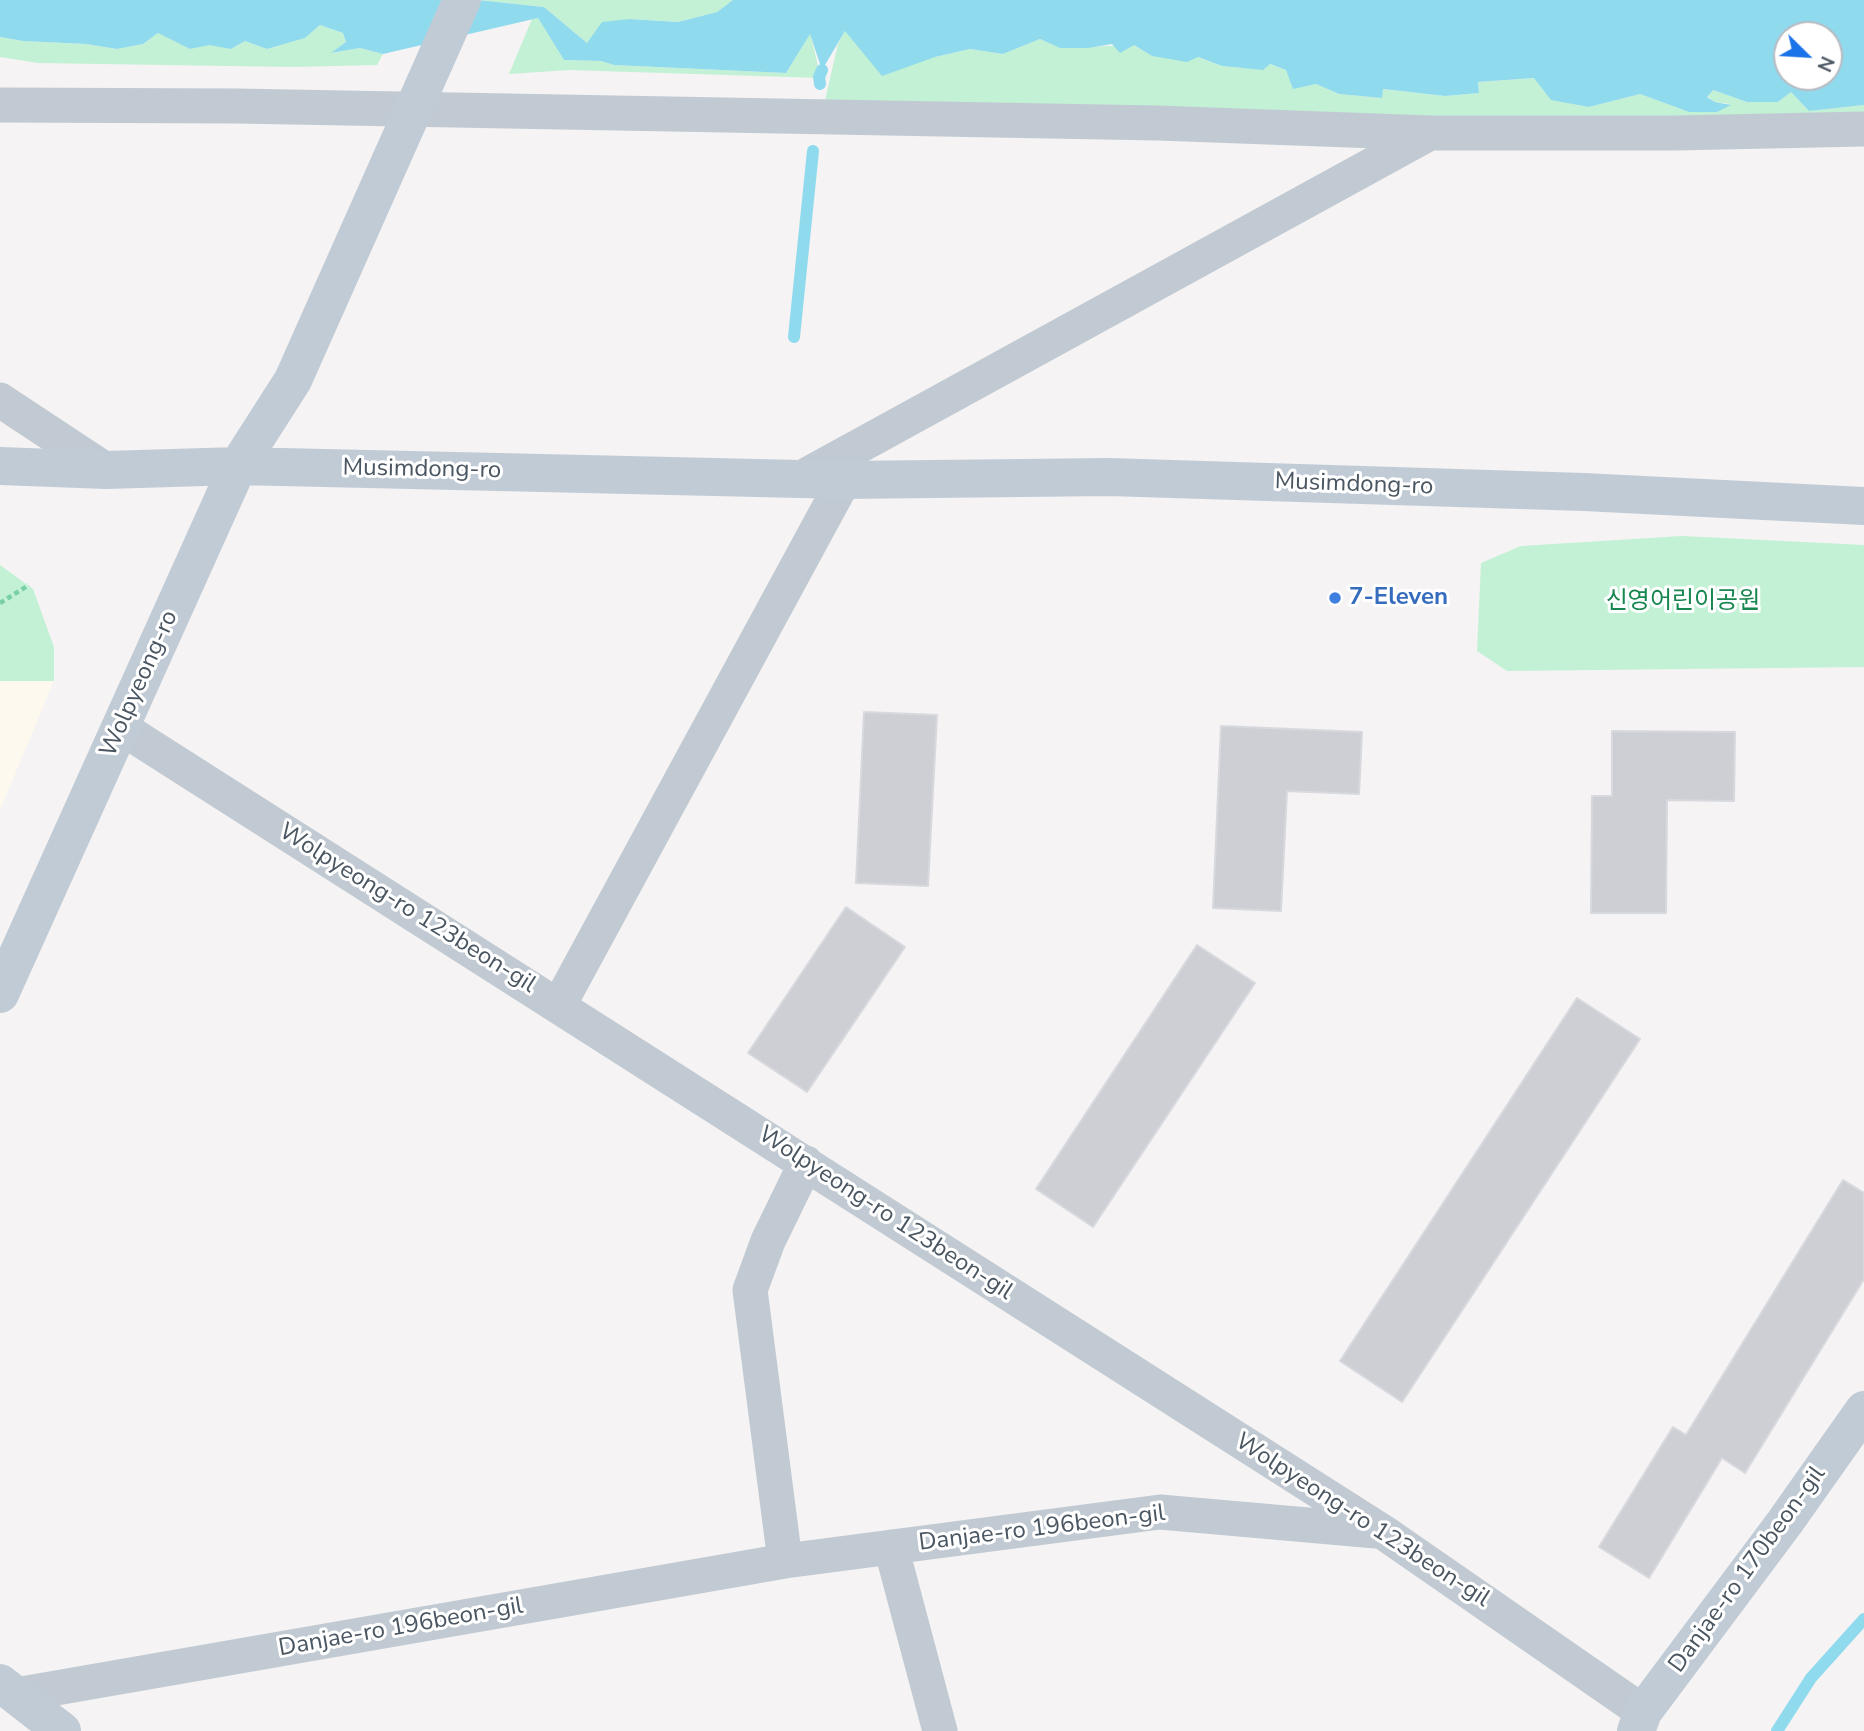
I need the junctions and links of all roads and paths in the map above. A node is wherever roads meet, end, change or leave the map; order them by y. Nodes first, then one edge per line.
1 (462, 0) edge
2 (0, 104) edge
3 (1864, 129) edge
4 (1431, 133) junction
5 (0, 400) edge
6 (0, 466) edge
7 (238, 466) junction
8 (106, 470) junction
9 (801, 478) junction
10 (844, 480) junction
11 (1864, 506) edge
12 (29, 586) dead end
13 (0, 603) edge
14 (120, 727) junction
15 (0, 995) edge
16 (559, 1005) junction
17 (806, 1163) junction
18 (1864, 1410) edge
19 (1383, 1532) junction
20 (891, 1547) junction
21 (785, 1561) junction
22 (24, 1705) edge
23 (1640, 1721) edge
24 (940, 1731) edge

1 - 7 street, Wolpyeong-ro
2 - 4 street
3 - 4 street
4 - 9 street
5 - 8 street
6 - 8 street, Musimdong-ro
7 - 8 street, Musimdong-ro
7 - 9 street, Musimdong-ro
7 - 14 street, Wolpyeong-ro
9 - 10 street, Musimdong-ro
10 - 11 street, Musimdong-ro
10 - 16 street
12 - 13 path
14 - 15 street, Wolpyeong-ro
14 - 16 street, Wolpyeong-ro 123beon-gil
16 - 17 street, Wolpyeong-ro 123beon-gil
17 - 19 street, Wolpyeong-ro 123beon-gil
17 - 21 street
18 - 23 street, Danjae-ro 170beon-gil
19 - 20 street, Danjae-ro 196beon-gil
19 - 23 street, Wolpyeong-ro 123beon-gil
20 - 21 street, Danjae-ro 196beon-gil
20 - 24 street
21 - 22 street, Danjae-ro 196beon-gil

